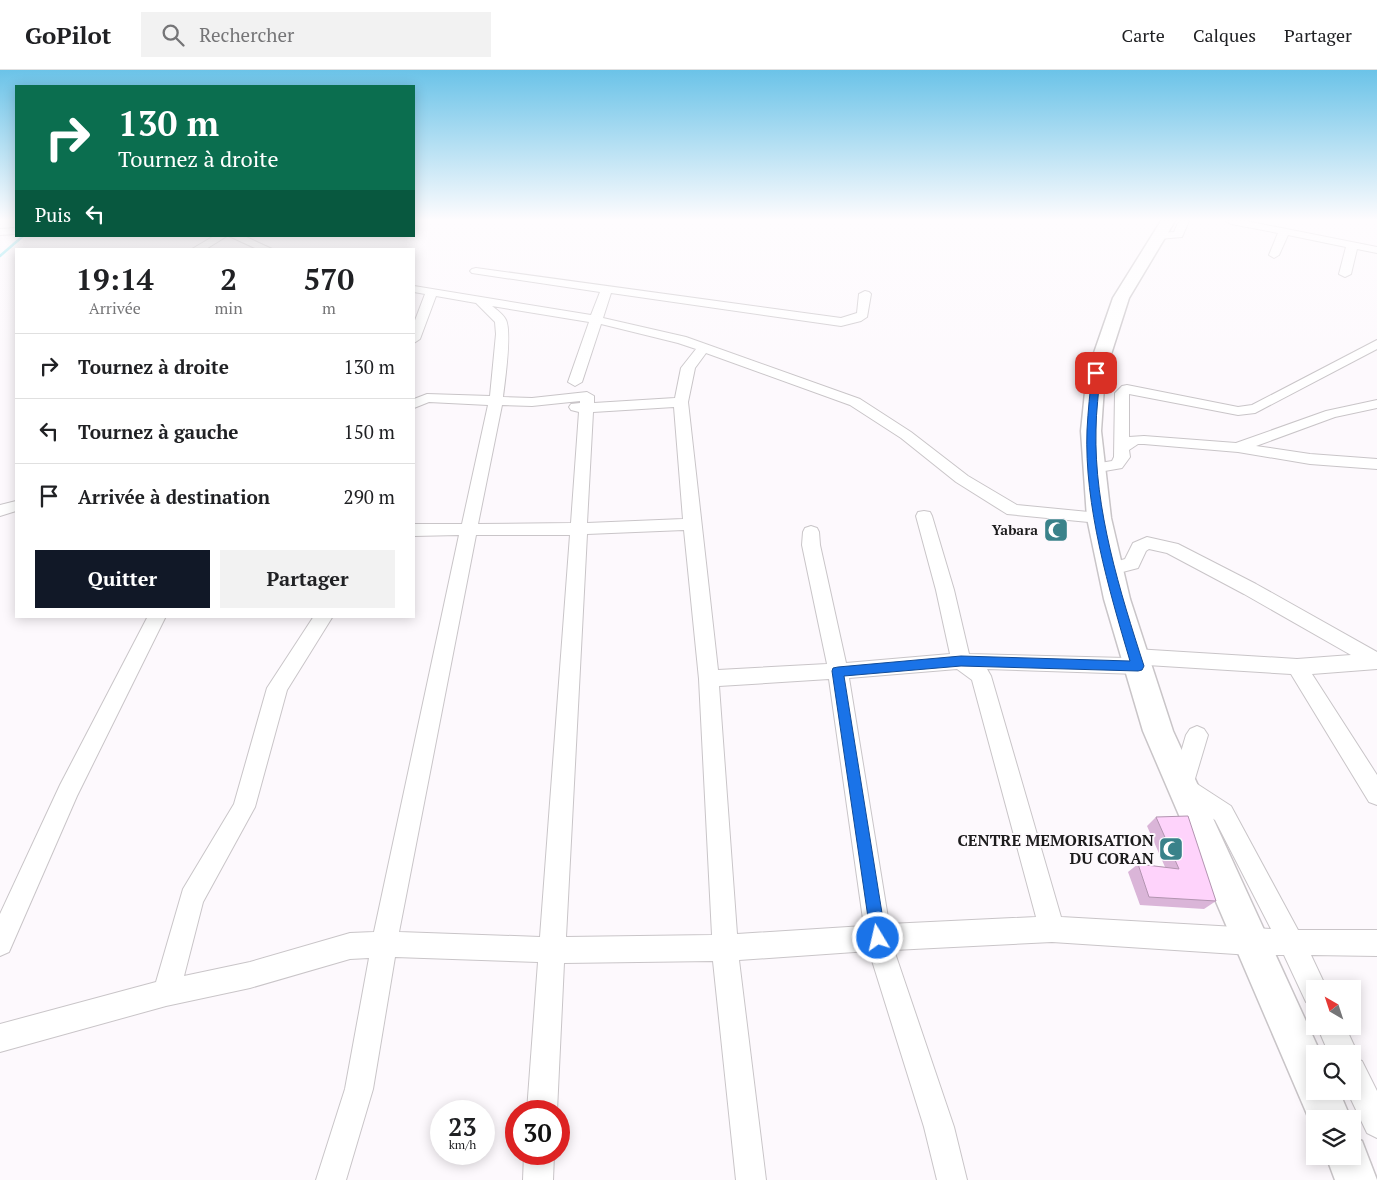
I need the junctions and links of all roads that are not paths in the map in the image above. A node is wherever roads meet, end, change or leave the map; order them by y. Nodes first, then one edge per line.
1 (488, 273) edge
2 (1136, 273) edge
3 (415, 290) edge
4 (606, 290) junction
5 (431, 293) junction
6 (866, 294) dead end
7 (481, 302) junction
8 (596, 320) junction
9 (415, 336) edge
10 (1377, 344) edge
11 (703, 348) junction
12 (575, 382) dead end
13 (420, 396) edge
14 (496, 401) junction
15 (681, 402) junction
16 (1377, 404) edge
17 (586, 408) junction
18 (1126, 441) junction
19 (1238, 448) junction
20 (1377, 464) edge
21 (1093, 468) junction
22 (15, 506) edge
23 (0, 511) edge
24 (924, 516) dead end
25 (1099, 518) junction
26 (692, 524) junction
27 (470, 528) junction
28 (580, 529) junction
29 (415, 530) edge
30 (811, 532) dead end
31 (1111, 569) junction
32 (156, 618) edge
33 (323, 618) edge
34 (961, 661) junction
35 (1377, 661) edge
36 (1136, 662) junction
37 (1296, 667) junction
38 (838, 671) junction
39 (709, 679) junction
40 (1198, 735) dead end
41 (1182, 786) junction
42 (1377, 795) edge
43 (1052, 929) junction
44 (878, 938) junction
45 (0, 942) edge
46 (1250, 942) junction
47 (1291, 942) junction
48 (1377, 943) edge
49 (384, 944) junction
50 (725, 948) junction
51 (551, 950) junction
52 (1309, 980) edge
53 (166, 993) junction
54 (0, 1038) edge
55 (1306, 1066) edge
56 (1361, 1090) edge
57 (543, 1100) edge
58 (1377, 1123) edge
59 (539, 1165) edge
60 (1351, 1165) edge
61 (332, 1180) edge
62 (538, 1180) edge
63 (750, 1180) edge
64 (952, 1180) edge
65 (1358, 1180) edge

1 - 4 street
2 - 21 highway
3 - 5 street
4 - 6 street
4 - 8 street
5 - 7 street
5 - 9 street
7 - 8 street
7 - 14 street
8 - 11 street
8 - 12 street
10 - 18 street
11 - 15 street
11 - 25 street
13 - 14 street
14 - 17 street
14 - 27 street
15 - 17 street
15 - 26 street
16 - 19 street
17 - 28 street
18 - 19 street
18 - 21 street
19 - 20 street
21 - 25 highway
22 - 23 street
24 - 34 street
25 - 31 highway
26 - 28 street
26 - 39 street
27 - 28 street
27 - 29 street
27 - 49 street
28 - 51 street
30 - 38 street
31 - 35 street
31 - 36 highway
32 - 45 street
33 - 53 street
34 - 36 street
34 - 38 street
34 - 43 street
35 - 37 street
36 - 37 street
36 - 41 highway
37 - 42 street
38 - 39 street
38 - 44 street
39 - 50 street
40 - 41 street
41 - 46 highway
41 - 47 street
43 - 44 street
43 - 46 street
44 - 50 street
44 - 64 street
46 - 47 street
46 - 55 highway
47 - 48 street
47 - 52 street
49 - 51 street
49 - 53 street
49 - 61 street
50 - 51 street
50 - 63 street
51 - 57 street
53 - 54 street
56 - 58 street
59 - 62 street
60 - 65 highway

